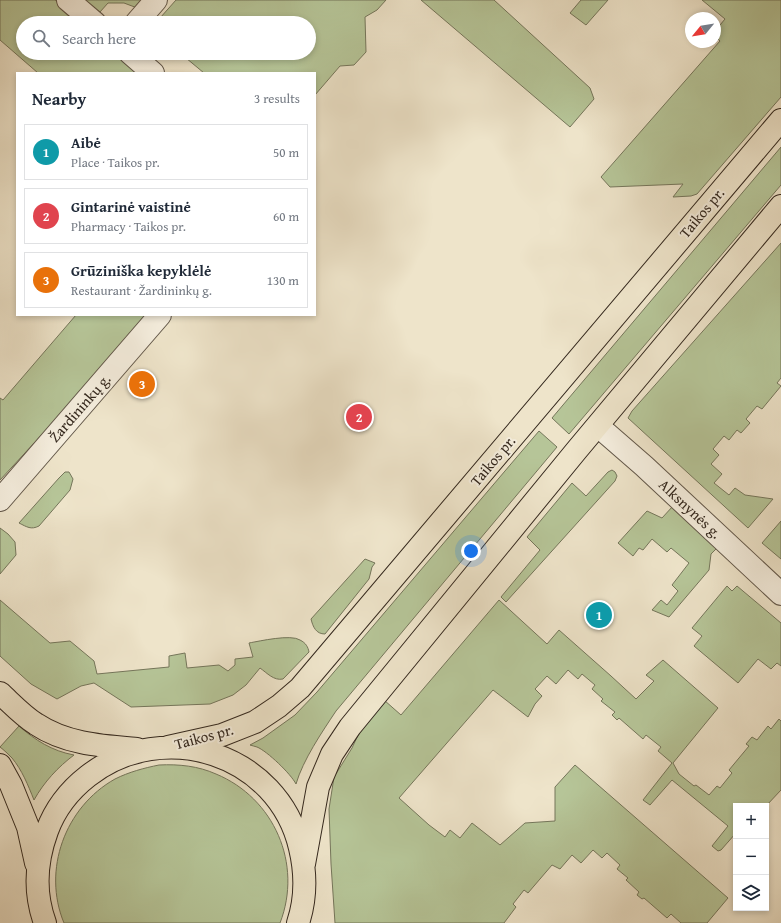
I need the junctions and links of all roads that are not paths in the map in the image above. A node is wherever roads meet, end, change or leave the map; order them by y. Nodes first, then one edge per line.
1 (68, 0) edge
2 (156, 0) edge
3 (87, 16) edge
4 (142, 16) edge
5 (138, 60) edge
6 (152, 72) edge
7 (781, 120) edge
8 (781, 206) edge
9 (159, 316) edge
10 (598, 426) junction
11 (0, 500) edge
12 (781, 594) edge
13 (0, 694) edge
14 (168, 747) junction
15 (144, 749) junction
16 (0, 765) edge
17 (304, 864) junction
18 (38, 870) junction
19 (305, 890) junction
20 (38, 894) junction
21 (37, 923) edge
22 (45, 923) edge
23 (298, 923) edge
24 (315, 923) edge

1 - 3 street
2 - 4 street
5 - 6 street
7 - 14 main road, Taikos pr.
8 - 10 main road
9 - 11 street, Žardininkų g.
10 - 12 street, Alksnynės g.
10 - 17 main road
13 - 15 main road
14 - 15 main road
14 - 17 main road
15 - 18 main road
16 - 18 main road
17 - 19 main road
18 - 20 main road
19 - 23 main road
19 - 24 main road
20 - 21 main road
20 - 22 main road

